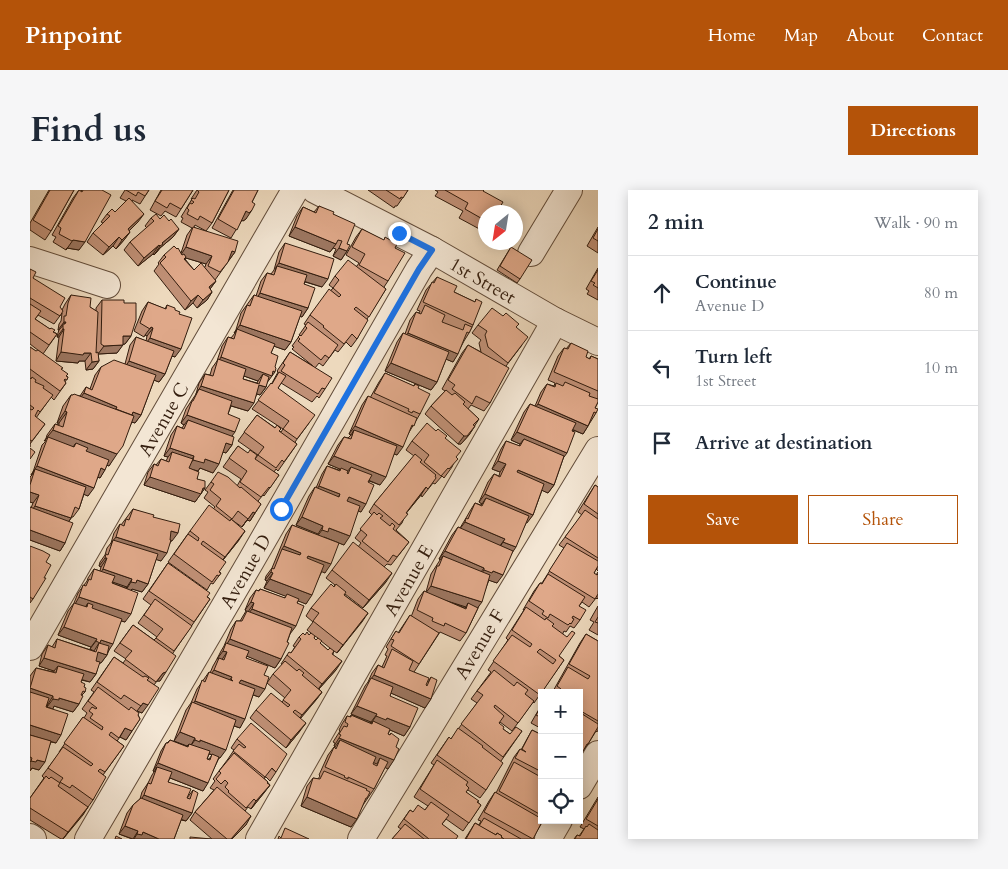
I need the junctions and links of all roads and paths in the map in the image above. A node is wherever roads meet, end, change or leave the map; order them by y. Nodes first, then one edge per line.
1 (295, 190) edge
2 (316, 190) edge
3 (568, 190) edge
4 (432, 250) junction
5 (531, 253) dead end
6 (30, 260) edge
7 (107, 285) dead end
8 (555, 321) junction
9 (598, 342) edge
10 (598, 450) edge
11 (30, 647) edge
12 (598, 754) edge
13 (583, 779) edge
14 (557, 824) edge
15 (88, 839) edge
16 (259, 839) edge
17 (361, 839) edge
18 (548, 839) edge

1 - 11 street, Avenue C
2 - 4 street, 1st Street
3 - 5 street
4 - 8 street, 1st Street
4 - 15 street, Avenue D
6 - 7 street
8 - 9 street, 1st Street
8 - 16 street, Avenue E
10 - 17 street, Avenue F
12 - 13 street
14 - 18 street

